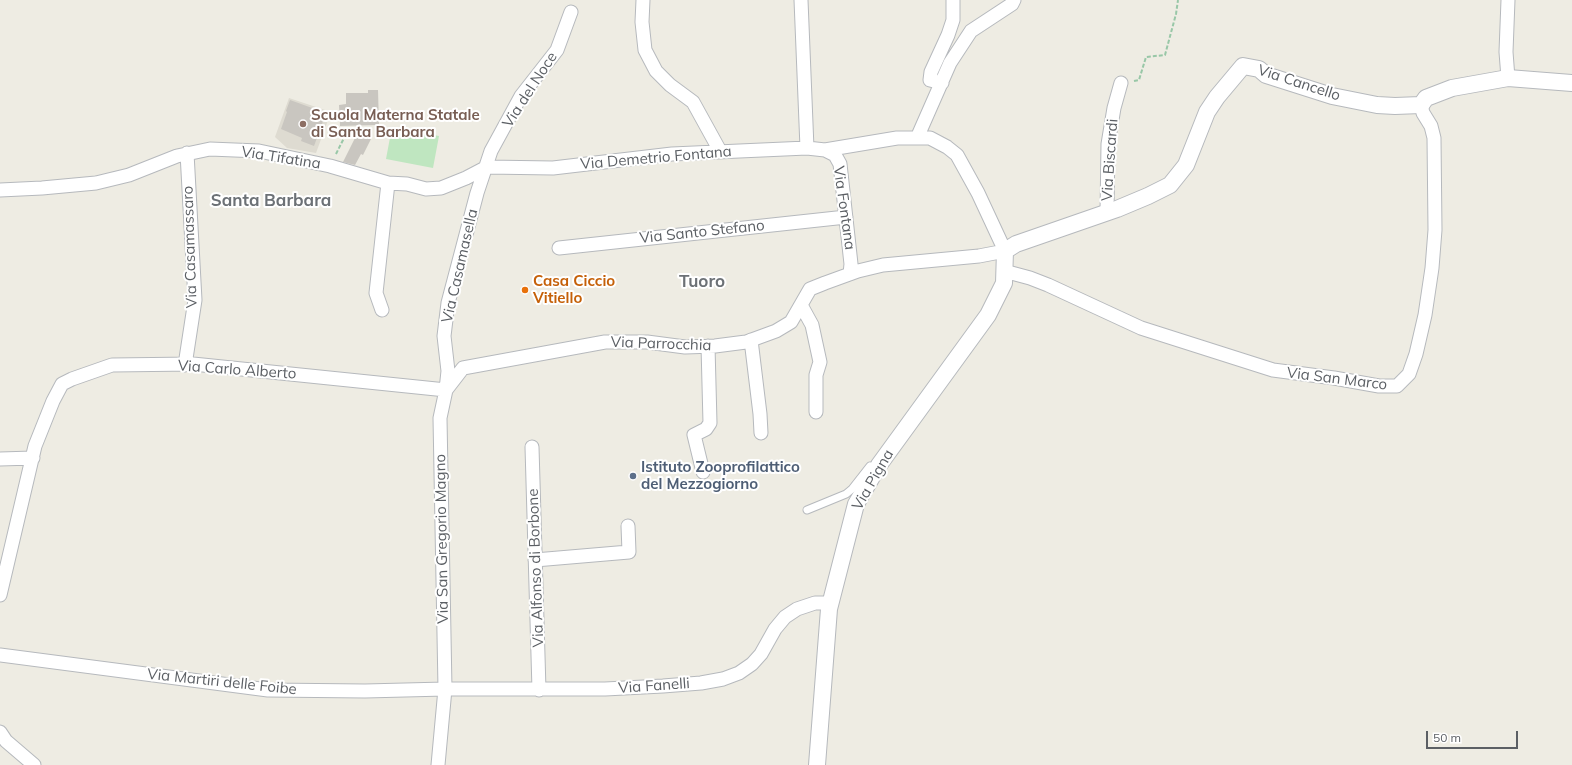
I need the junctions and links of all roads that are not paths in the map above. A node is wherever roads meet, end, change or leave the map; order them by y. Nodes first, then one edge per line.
1 (643, 0) edge
2 (801, 0) edge
3 (953, 0) edge
4 (1014, 0) edge
5 (1508, 0) edge
6 (571, 12) dead end
7 (1508, 78) junction
8 (942, 83) junction
9 (1121, 83) road end
10 (1572, 83) edge
11 (1421, 105) junction
12 (917, 138) junction
13 (806, 148) junction
14 (824, 150) junction
15 (720, 152) junction
16 (187, 153) junction
17 (487, 166) junction
18 (388, 182) junction
19 (0, 190) edge
20 (1107, 213) junction
21 (846, 217) junction
22 (559, 248) dead end
23 (1005, 251) junction
24 (1004, 272) junction
25 (850, 274) junction
26 (801, 305) junction
27 (382, 310) dead end
28 (751, 340) junction
29 (708, 346) junction
30 (185, 365) junction
31 (446, 390) junction
32 (921, 407) junction
33 (816, 412) dead end
34 (761, 433) dead end
35 (532, 447) dead end
36 (33, 458) junction
37 (0, 459) edge
38 (703, 472) dead end
39 (807, 510) dead end
40 (628, 526) dead end
41 (535, 560) junction
42 (0, 595) edge
43 (831, 603) junction
44 (0, 655) edge
45 (445, 689) junction
46 (539, 690) junction
47 (0, 732) edge
48 (34, 765) edge
49 (438, 765) edge
50 (817, 765) edge

1 - 15 street
2 - 13 street
3 - 8 street
4 - 8 street
5 - 7 street
6 - 17 street, Via del Noce
7 - 10 street
7 - 11 street
8 - 12 street
9 - 20 street, Via Biscardi
11 - 20 street, Via Cancello
11 - 24 street, Via San Marco
12 - 14 street, Via Demetrio Fontana
12 - 23 street, Via Demetrio Fontana
13 - 14 street, Via Demetrio Fontana
13 - 15 street, Via Demetrio Fontana
14 - 21 street, Via Fontana
15 - 17 street, Via Demetrio Fontana
16 - 18 street, Via Tifatina
16 - 19 street, Via Tifatina
16 - 30 street, Via Casamassaro
17 - 18 street, Via Tifatina
17 - 31 street, Via Casamasella
18 - 27 street
20 - 23 street, Via Cancello
21 - 22 street, Via Santo Stefano
21 - 25 street, Via Fontana
23 - 24 street, Via Pigna
23 - 25 street, Via Parrocchia
24 - 32 street, Via Pigna
25 - 26 street, Via Parrocchia
26 - 28 street, Via Parrocchia
26 - 33 street
28 - 29 street, Via Parrocchia
28 - 34 street
29 - 31 street, Via Parrocchia
29 - 38 street
30 - 31 street, Via Carlo Alberto
30 - 36 street, Via Carlo Alberto
31 - 45 street, Via San Gregorio Magno
32 - 39 lane
32 - 43 street, Via Pigna
35 - 41 street, Via Alfonso di Borbone
36 - 37 street
36 - 42 street, Via Carlo Alberto
40 - 41 street
41 - 46 street, Via Alfonso di Borbone
43 - 46 street, Via Fanelli
43 - 50 street, Via Pigna
44 - 45 street, Via Martiri delle Foibe
45 - 46 street, Via Fanelli
45 - 49 street, Via San Gregorio Magno
47 - 48 street

